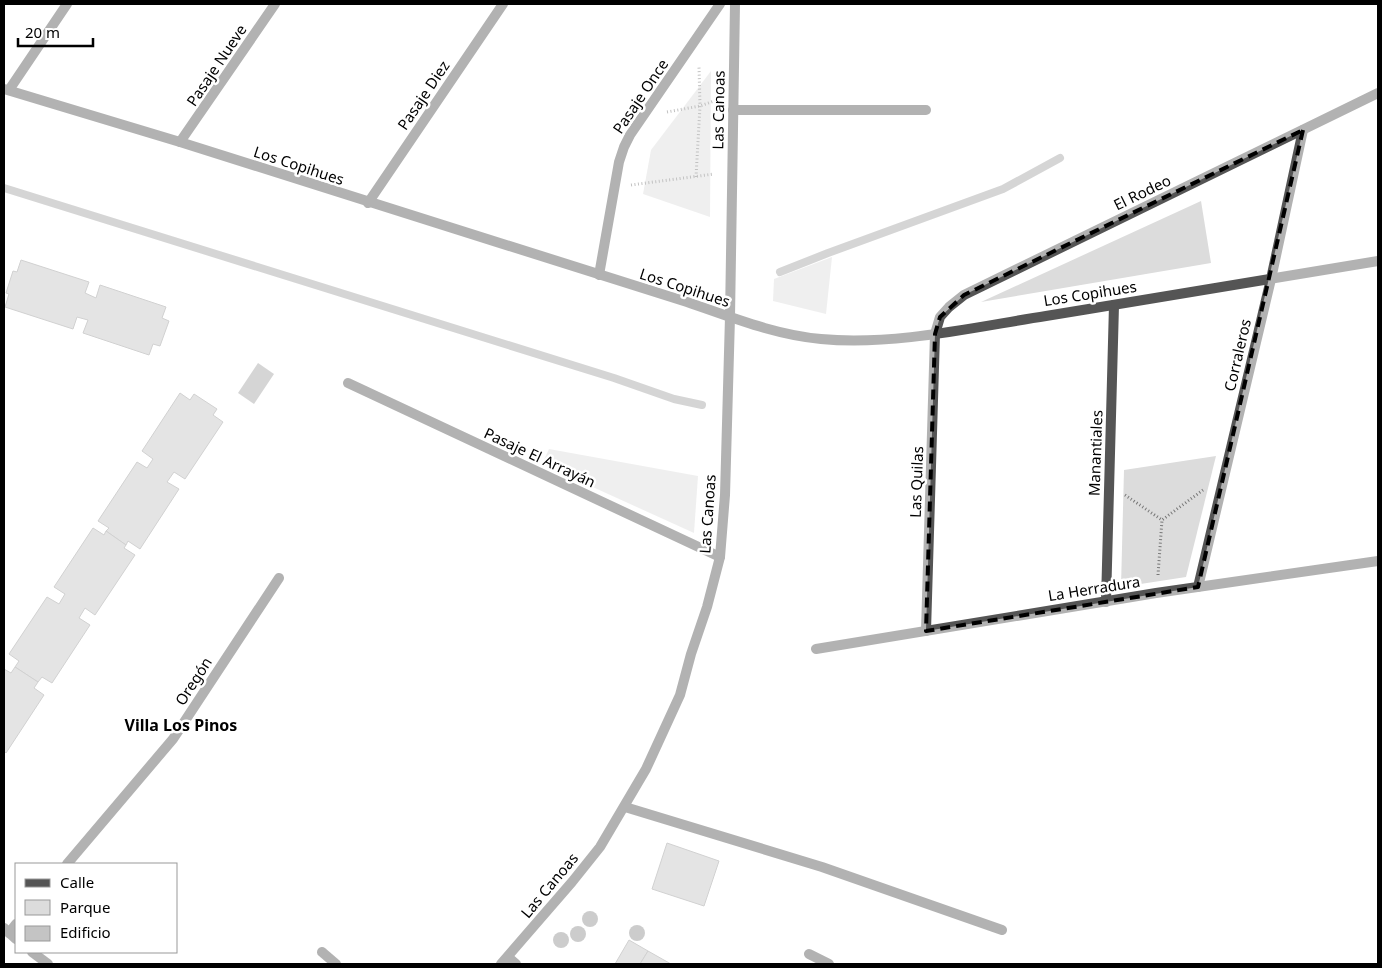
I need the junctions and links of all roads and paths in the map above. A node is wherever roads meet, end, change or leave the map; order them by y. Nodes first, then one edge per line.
1 (67, 4) edge
2 (276, 4) edge
3 (503, 4) edge
4 (720, 4) edge
5 (735, 4) edge
6 (697, 38) junction
7 (6, 89) edge
8 (1378, 93) edge
9 (734, 94) junction
10 (700, 106) junction
11 (734, 110) junction
12 (926, 110) dead end
13 (644, 116) junction
14 (1303, 130) junction
15 (180, 142) junction
16 (732, 172) junction
17 (696, 177) junction
18 (616, 186) junction
19 (368, 202) junction
20 (1378, 261) edge
21 (599, 275) junction
22 (1271, 279) junction
23 (1114, 305) junction
24 (730, 316) junction
25 (935, 334) junction
26 (348, 383) dead end
27 (1225, 474) junction
28 (1109, 484) junction
29 (1162, 520) junction
30 (720, 557) junction
31 (1378, 561) edge
32 (279, 578) dead end
33 (1198, 587) junction
34 (1156, 593) junction
35 (1106, 602) junction
36 (926, 631) junction
37 (816, 649) dead end
38 (625, 807) junction
39 (68, 863) edge
40 (1002, 930) dead end
41 (322, 952) dead end
42 (33, 953) edge
43 (809, 954) dead end
44 (508, 962) edge
45 (48, 964) edge
46 (336, 964) edge
47 (829, 964) edge

1 - 7 street
2 - 15 street, Pasaje Nueve
3 - 19 street, Pasaje Diez
4 - 6 street, Pasaje Once
5 - 9 street, Las Canoas
6 - 10 path
6 - 13 street, Pasaje Once
7 - 15 street, Los Copihues
8 - 14 street, El Rodeo
9 - 10 path
9 - 11 street, Las Canoas
10 - 13 path
10 - 17 path
11 - 12 street
11 - 16 street, Las Canoas
13 - 18 street, Pasaje Once
14 - 22 street, Corraleros
14 - 25 street, El Rodeo
15 - 19 street, Los Copihues
16 - 17 path
16 - 24 street, Las Canoas
17 - 18 path
18 - 21 street, Pasaje Once
19 - 21 street, Los Copihues
20 - 22 street, Los Copihues
21 - 24 street, Los Copihues
22 - 23 street, Los Copihues
22 - 27 street, Corraleros
23 - 25 street, Los Copihues
23 - 28 street, Manantiales
24 - 25 street, Los Copihues
24 - 30 street, Las Canoas
25 - 36 street, Las Quilas
26 - 30 street, Pasaje El Arrayán
27 - 29 path
27 - 33 street, Corraleros
28 - 29 path
28 - 35 street, Manantiales
29 - 34 path
30 - 38 street, Las Canoas
31 - 33 street, La Herradura
32 - 39 street, Oregón
33 - 34 street, La Herradura
34 - 35 street, La Herradura
35 - 36 street, La Herradura
36 - 37 street, La Herradura
38 - 40 street
38 - 44 street, Las Canoas
41 - 46 street
42 - 45 street
43 - 47 street

